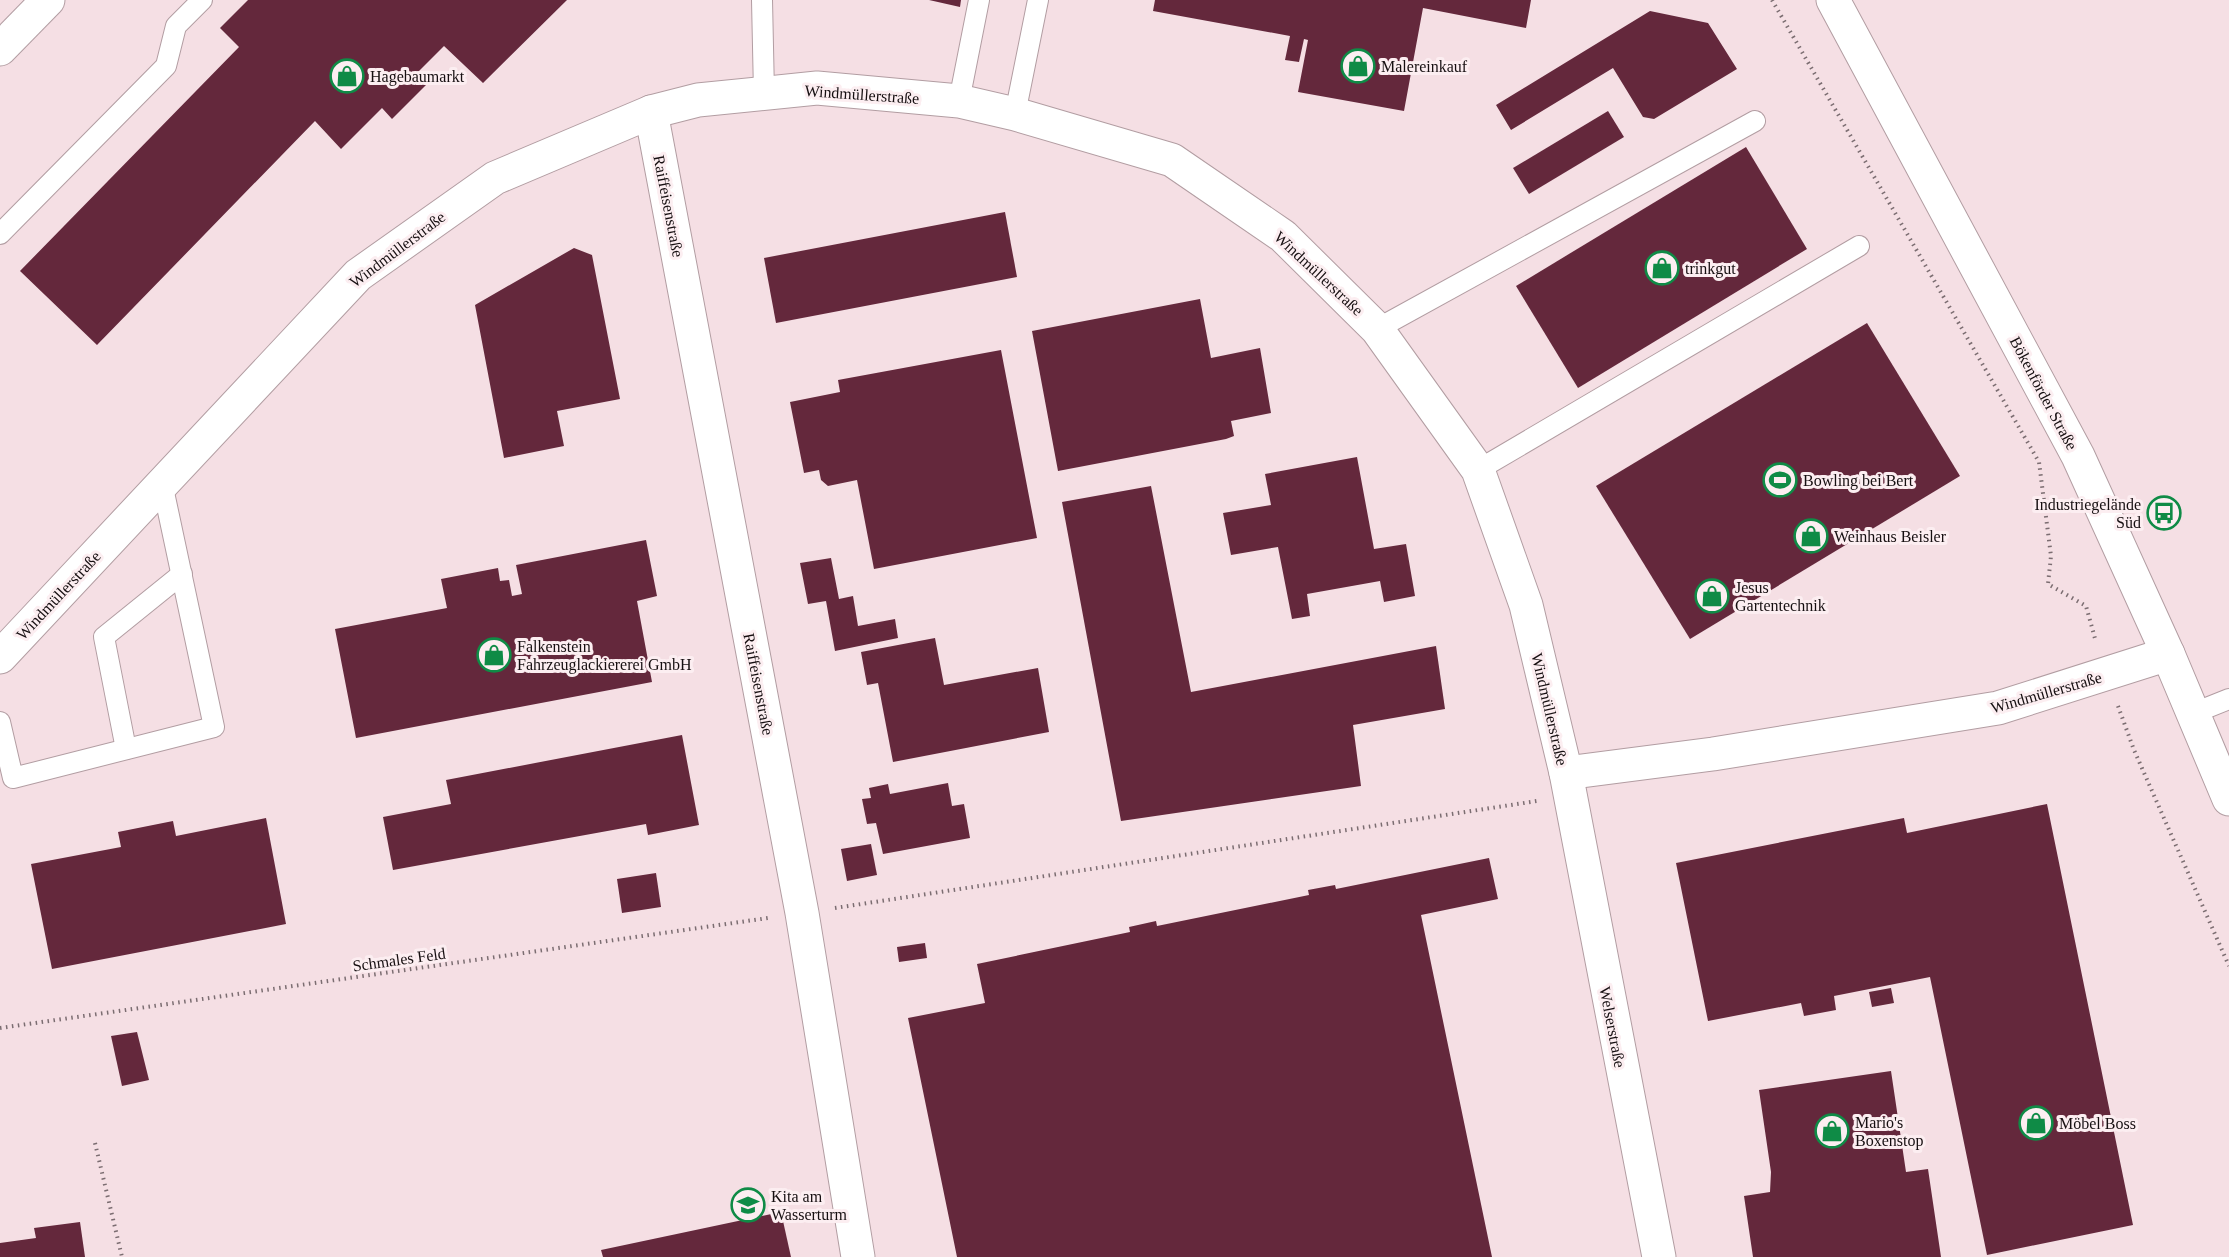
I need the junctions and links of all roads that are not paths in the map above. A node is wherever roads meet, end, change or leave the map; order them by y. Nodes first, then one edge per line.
1 (48, 0) edge
2 (202, 0) edge
3 (762, 0) edge
4 (979, 0) edge
5 (1038, 0) edge
6 (1833, 0) edge
7 (0, 49) edge
8 (764, 93) junction
9 (959, 101) junction
10 (651, 112) junction
11 (1015, 114) junction
12 (1755, 121) dead end
13 (0, 234) edge
14 (1859, 246) dead end
15 (1377, 329) junction
16 (1478, 470) junction
17 (162, 483) junction
18 (182, 574) junction
19 (2168, 654) junction
20 (0, 657) edge
21 (2229, 699) edge
22 (2194, 713) junction
23 (0, 722) edge
24 (126, 749) junction
25 (1568, 784) junction
26 (2229, 799) edge
27 (858, 1257) edge
28 (1659, 1257) edge

1 - 7 street
2 - 13 lane
3 - 8 lane
4 - 9 lane
5 - 11 lane
6 - 19 street, Bökenförder Straße
8 - 9 street, Windmüllerstraße
8 - 10 street, Windmüllerstraße
9 - 11 street, Windmüllerstraße
10 - 17 street, Windmüllerstraße
10 - 27 street, Raiffeisenstraße
11 - 15 street, Windmüllerstraße
12 - 15 lane
14 - 16 lane
15 - 16 street, Windmüllerstraße
16 - 25 street, Windmüllerstraße
17 - 18 lane
17 - 20 street, Windmüllerstraße
18 - 24 lane
18 - 24 lane
19 - 22 street, Bökenförder Straße
19 - 25 street, Windmüllerstraße
21 - 22 lane
22 - 26 street, Bökenförder Straße
23 - 24 lane
25 - 28 street, Welserstraße

